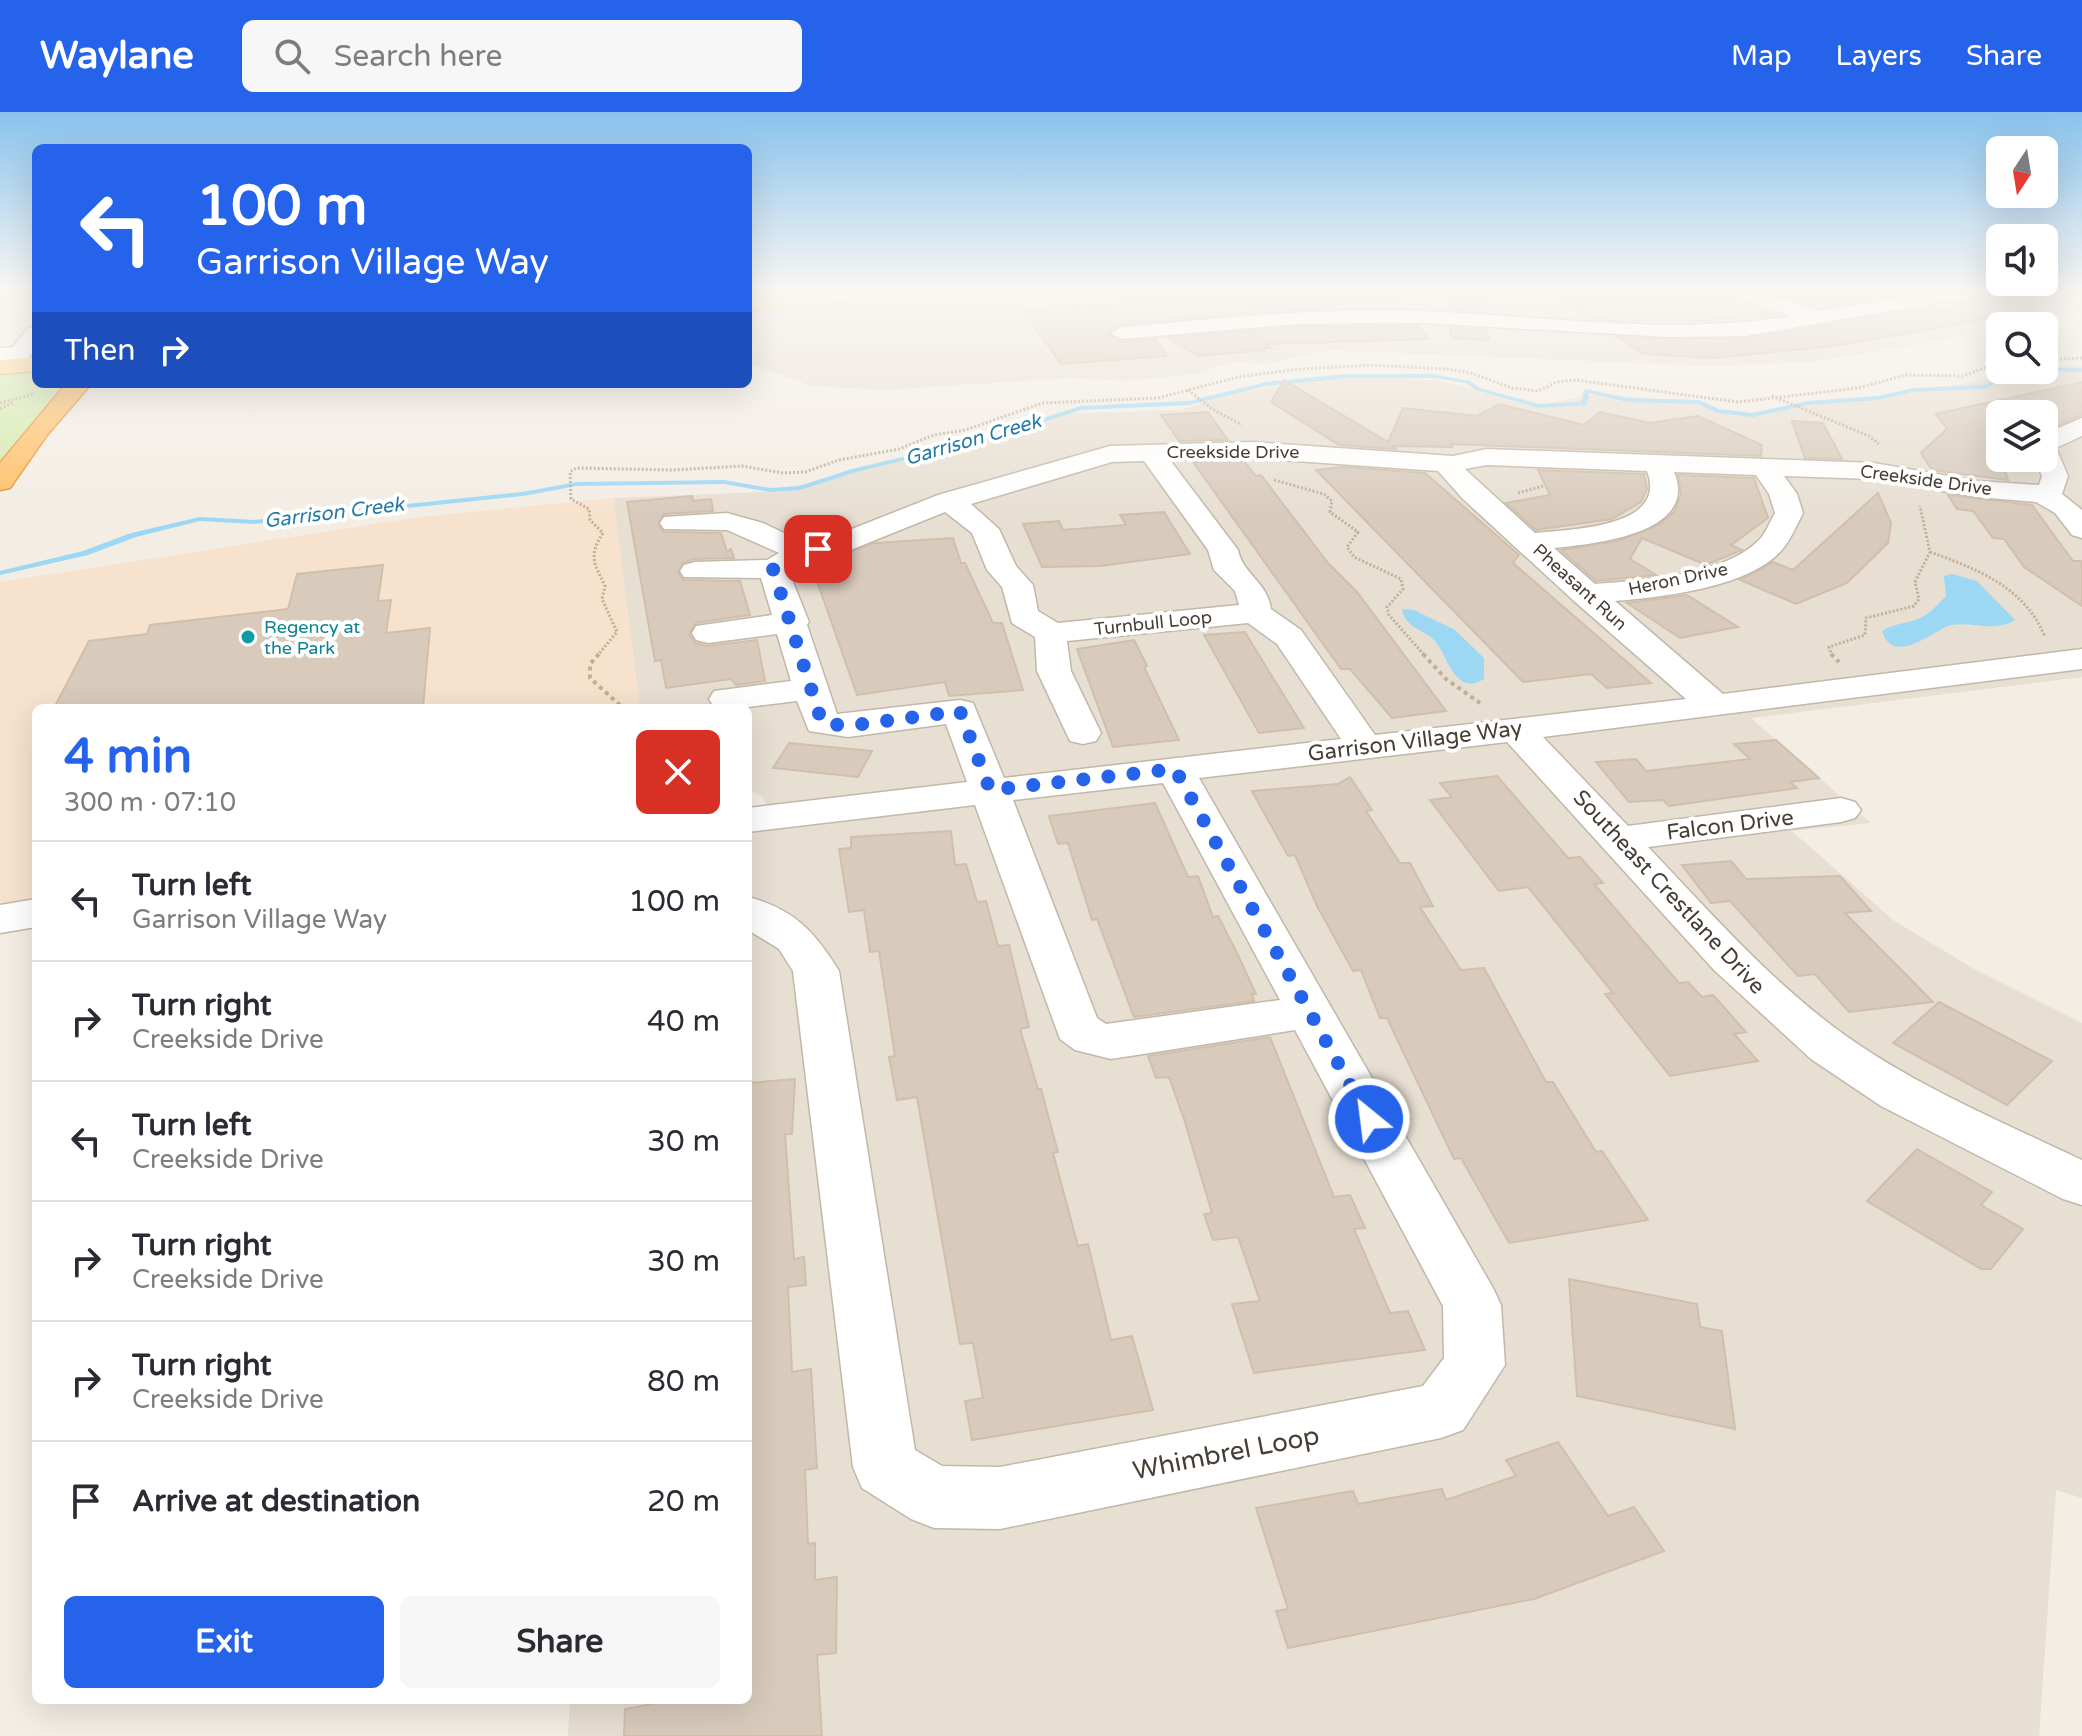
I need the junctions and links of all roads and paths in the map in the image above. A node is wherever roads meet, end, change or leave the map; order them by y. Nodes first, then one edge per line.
1 (27, 365) edge
2 (0, 367) edge
3 (1986, 367) edge
4 (75, 388) edge
5 (1188, 390) junction
6 (40, 391) dead end
7 (1771, 396) junction
8 (21, 398) junction
9 (0, 403) edge
10 (0, 409) edge
11 (2082, 426) edge
12 (2058, 439) edge
13 (1252, 450) junction
14 (1151, 452) junction
15 (1657, 463) junction
16 (1453, 464) junction
17 (1764, 466) junction
18 (2053, 472) edge
19 (1902, 476) junction
20 (0, 482) edge
21 (2043, 494) junction
22 (948, 501) junction
23 (674, 523) dead end
24 (2082, 529) edge
25 (1530, 542) junction
26 (1930, 552) junction
27 (801, 553) junction
28 (773, 569) junction
29 (695, 571) dead end
30 (1585, 594) junction
31 (1255, 613) junction
32 (793, 622) junction
33 (708, 633) dead end
34 (1052, 633) junction
35 (2078, 660) edge
36 (1866, 687) junction
37 (810, 689) junction
38 (727, 699) dead end
39 (619, 704) edge
40 (1715, 706) junction
41 (1516, 730) junction
42 (1083, 733) dead end
43 (1365, 747) junction
44 (1175, 769) junction
45 (990, 790) junction
46 (1841, 810) dead end
47 (752, 820) edge
48 (1619, 839) junction
49 (752, 913) edge
50 (32, 914) edge
51 (0, 919) edge
52 (1310, 1012) junction
53 (2082, 1184) edge

1 - 2 main road
3 - 7 path
4 - 20 highway
5 - 7 path
5 - 13 path
5 - 39 path
6 - 8 path
7 - 19 path
8 - 9 path
8 - 10 path
11 - 12 street
13 - 14 street, Creekside Drive
13 - 16 street, Creekside Drive
13 - 41 path
14 - 22 street, Creekside Drive
14 - 31 street
15 - 16 street, Creekside Drive
15 - 17 street, Creekside Drive
15 - 25 street
16 - 25 street, Pheasant Run
17 - 19 street, Creekside Drive
17 - 30 street, Heron Drive
18 - 21 street
19 - 21 street, Creekside Drive
19 - 26 path
21 - 24 street
22 - 27 street, Creekside Drive
22 - 34 street
23 - 27 street
25 - 30 street, Pheasant Run
26 - 35 path
26 - 36 path
27 - 28 street, Creekside Drive
28 - 29 street
28 - 32 street
30 - 40 street, Pheasant Run
31 - 34 street, Turnbull Loop
31 - 43 street
32 - 33 street
32 - 37 street
34 - 42 street
35 - 36 street, Garrison Village Way
36 - 40 street, Garrison Village Way
37 - 38 street
37 - 45 street
40 - 41 street, Garrison Village Way
41 - 43 street, Garrison Village Way
41 - 48 street, Southeast Crestlane Drive
43 - 44 street, Garrison Village Way
44 - 45 street, Garrison Village Way
44 - 52 street, Whimbrel Loop
45 - 47 street, Garrison Village Way
45 - 52 street
46 - 48 street, Falcon Drive
48 - 53 street, Southeast Crestlane Drive
49 - 52 street, Whimbrel Loop
50 - 51 street

